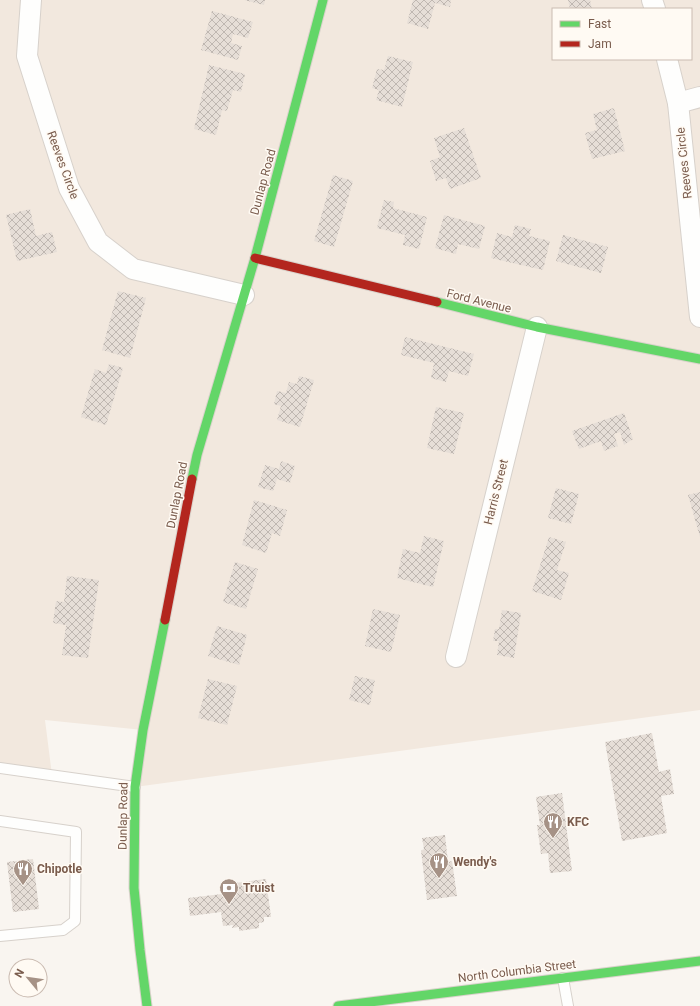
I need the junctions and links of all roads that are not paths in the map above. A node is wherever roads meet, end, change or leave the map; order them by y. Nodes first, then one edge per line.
1 (31, 0) edge
2 (324, 0) edge
3 (667, 60) edge
4 (700, 97) edge
5 (678, 103) junction
6 (255, 258) junction
7 (244, 295) junction
8 (700, 317) edge
9 (537, 327) junction
10 (700, 359) edge
11 (456, 657) dead end
12 (0, 768) edge
13 (135, 787) junction
14 (0, 821) edge
15 (0, 936) edge
16 (700, 961) edge
17 (563, 978) junction
18 (148, 1006) edge
19 (338, 1006) edge
20 (568, 1006) edge

1 - 7 street, Reeves Circle
2 - 6 main road, Dunlap Road
3 - 5 street, Reeves Circle
4 - 5 street
5 - 8 street, Reeves Circle
6 - 7 main road, Dunlap Road
6 - 9 main road, Ford Avenue
7 - 13 main road, Dunlap Road
9 - 10 main road, Ford Avenue
9 - 11 street, Harris Street
12 - 13 lane
13 - 18 main road, Dunlap Road
14 - 15 lane
16 - 17 main road, North Columbia Street
17 - 19 main road, North Columbia Street
17 - 20 lane

